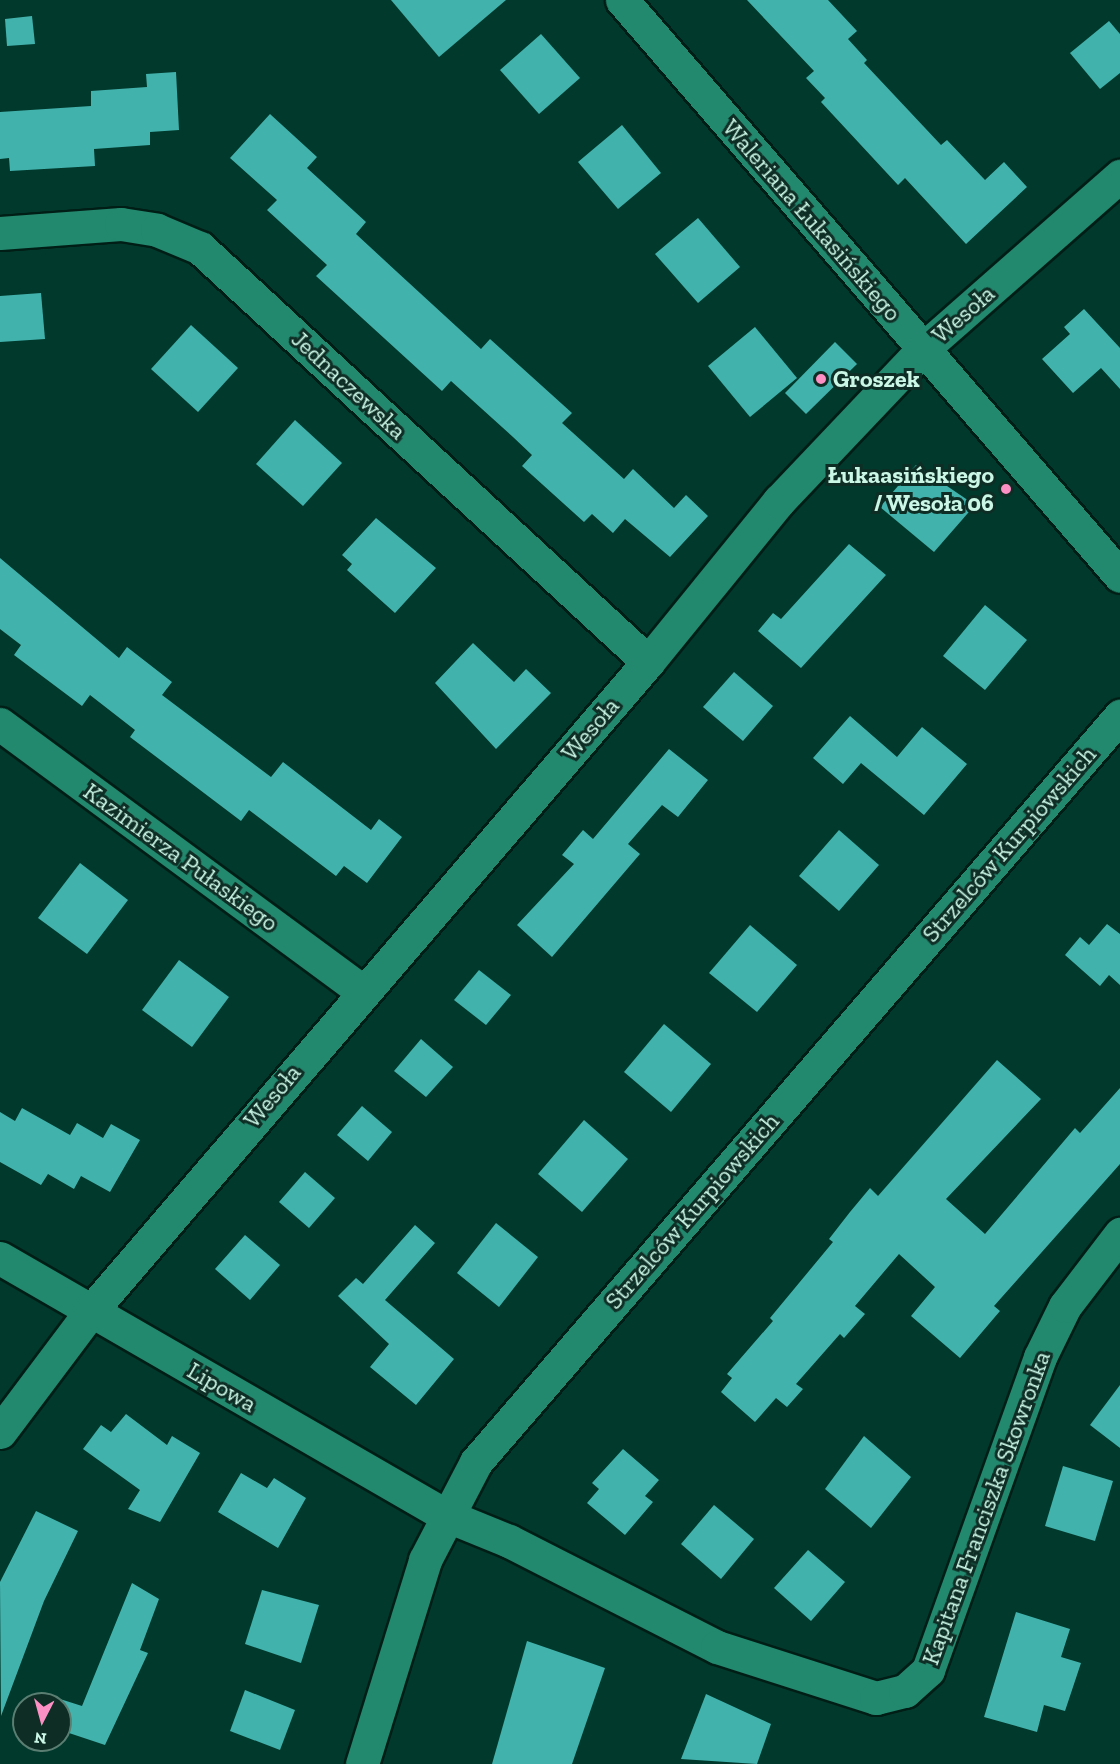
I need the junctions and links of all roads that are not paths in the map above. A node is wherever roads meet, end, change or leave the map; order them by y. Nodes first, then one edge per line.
1 (622, 0) edge
2 (1120, 176) edge
3 (0, 233) edge
4 (924, 348) junction
5 (1120, 576) edge
6 (648, 662) junction
7 (1120, 716) edge
8 (0, 724) edge
9 (361, 990) junction
10 (1120, 1234) edge
11 (0, 1258) edge
12 (91, 1311) junction
13 (0, 1432) edge
14 (445, 1515) junction
15 (362, 1764) edge

1 - 4 street, Waleriana Łukasińskiego
2 - 4 street, Wesoła
3 - 6 street, Jednaczewska
4 - 5 street, Waleriana Łukasińskiego
4 - 6 street, Wesoła
6 - 9 street, Wesoła
7 - 14 street, Strzelców Kurpiowskich
8 - 9 street, Kazimierza Pułaskiego
9 - 12 street, Wesoła
10 - 14 street, Kapitana Franciszka Skowronka
11 - 12 street, Lipowa
12 - 13 street, Wesoła
12 - 14 street, Lipowa
14 - 15 street, Strzelców Kurpiowskich

